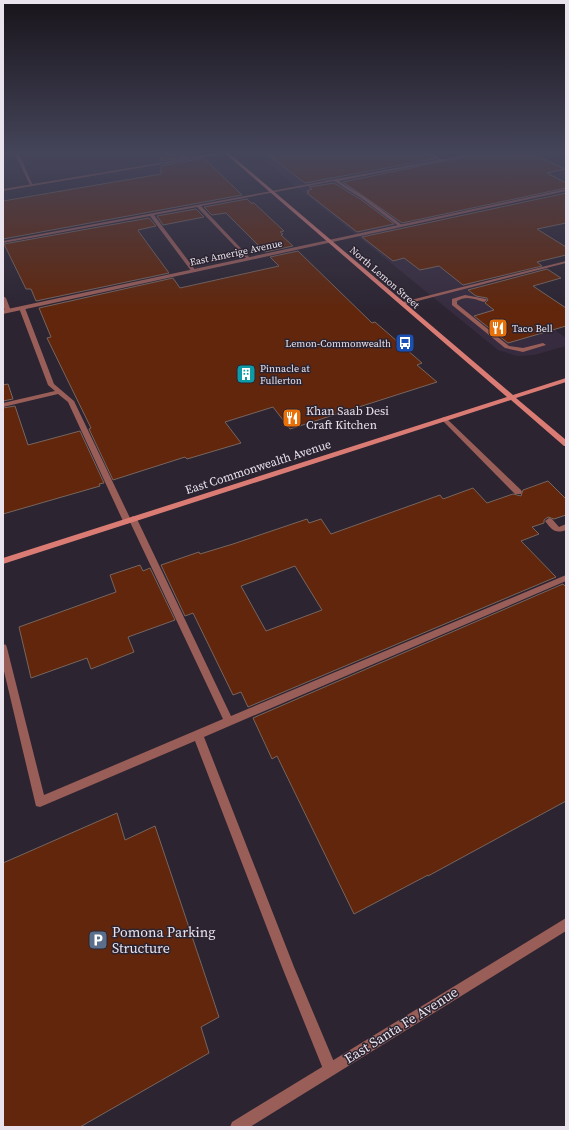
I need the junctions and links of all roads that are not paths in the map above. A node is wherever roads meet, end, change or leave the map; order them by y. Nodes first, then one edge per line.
1 (194, 207) edge
2 (199, 207) edge
3 (289, 207) edge
4 (375, 207) edge
5 (489, 207) edge
6 (151, 214) junction
7 (400, 226) junction
8 (330, 241) junction
9 (3, 242) edge
10 (248, 259) junction
11 (566, 262) edge
12 (194, 271) junction
13 (3, 298) edge
14 (484, 300) dead end
15 (402, 303) junction
16 (22, 308) junction
17 (5, 311) edge
18 (543, 345) dead end
19 (566, 380) edge
20 (58, 392) junction
21 (512, 398) junction
22 (3, 405) edge
23 (444, 419) junction
24 (566, 444) edge
25 (518, 492) dead end
26 (130, 520) junction
27 (549, 521) dead end
28 (566, 527) edge
29 (3, 561) edge
30 (566, 578) edge
31 (3, 648) edge
32 (229, 722) junction
33 (198, 735) junction
34 (566, 924) edge
35 (330, 1069) junction
36 (236, 1127) edge

1 - 6 street
2 - 10 street
3 - 8 street, North Lemon Street
4 - 7 street
5 - 7 street, East Amerige Avenue
6 - 9 street
6 - 12 street
7 - 8 street, East Amerige Avenue
8 - 10 street, East Amerige Avenue
8 - 15 street, North Lemon Street
10 - 12 street, East Amerige Avenue
11 - 15 street
12 - 16 street, East Amerige Avenue
13 - 17 street
14 - 18 street
15 - 21 street, North Lemon Street
16 - 17 street, East Amerige Avenue
16 - 20 street
19 - 21 street, East Commonwealth Avenue
20 - 22 street
20 - 26 street
21 - 23 street, East Commonwealth Avenue
21 - 24 street, North Lemon Street
23 - 25 street
23 - 26 street, East Commonwealth Avenue
26 - 29 street, East Commonwealth Avenue
26 - 32 street
27 - 28 street
30 - 32 street
31 - 33 street
32 - 33 street
33 - 35 street
34 - 35 street, East Santa Fe Avenue
35 - 36 street, East Santa Fe Avenue

